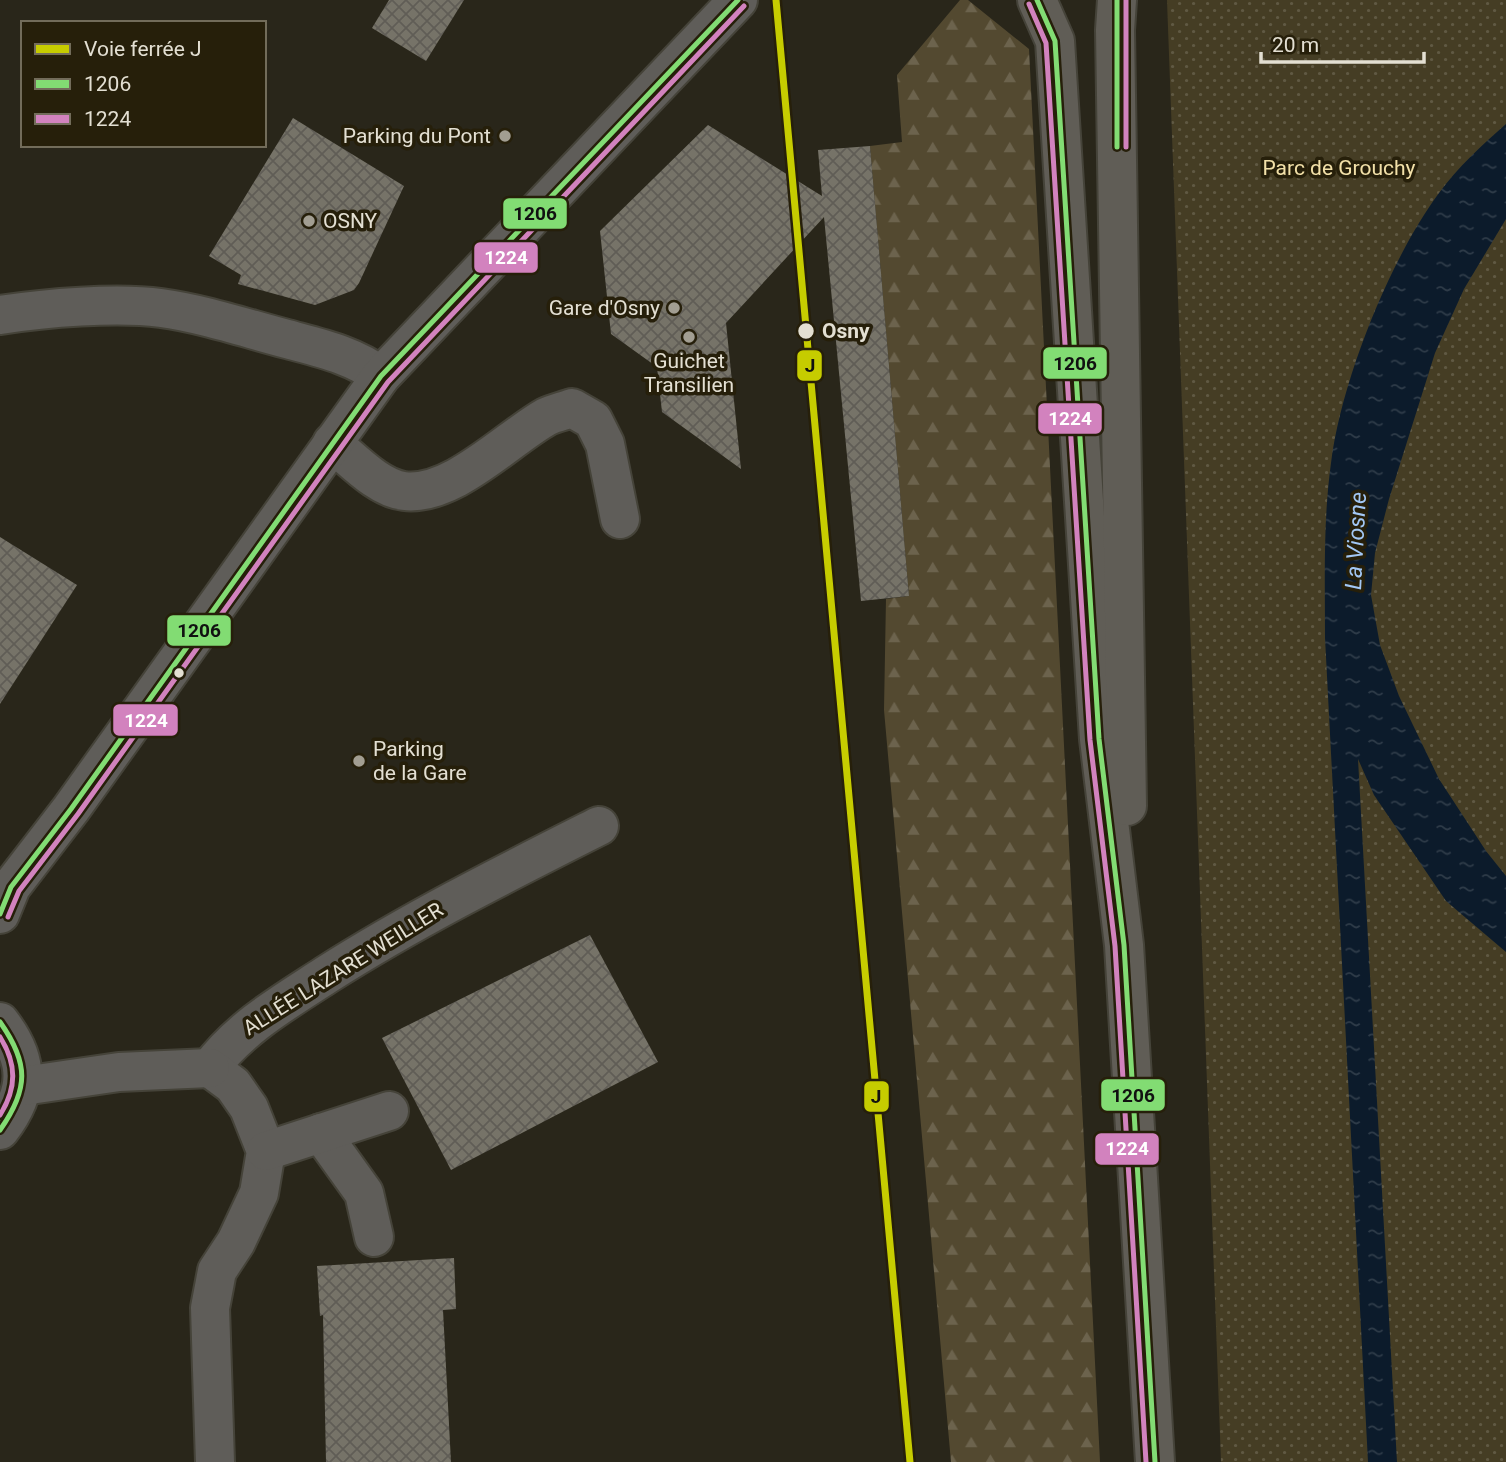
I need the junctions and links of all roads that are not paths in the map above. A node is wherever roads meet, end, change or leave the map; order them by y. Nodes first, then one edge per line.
1 (738, 0) edge
2 (1037, 0) edge
3 (1118, 0) edge
4 (0, 315) edge
5 (381, 376) junction
6 (332, 443) junction
7 (620, 519) dead end
8 (599, 826) dead end
9 (0, 914) edge
10 (1124, 945) junction
11 (0, 1022) edge
12 (209, 1068) junction
13 (23, 1086) junction
14 (389, 1111) dead end
15 (0, 1130) edge
16 (321, 1133) junction
17 (266, 1151) junction
18 (374, 1237) dead end
19 (215, 1462) edge
20 (1155, 1462) edge

1 - 5 street
2 - 10 main road
3 - 10 main road
4 - 5 street
5 - 6 street
6 - 7 street
6 - 9 street
8 - 12 street, ALLÉE LAZARE WEILLER
10 - 20 main road
11 - 13 street
12 - 13 street
12 - 17 street
13 - 15 street
14 - 16 street
16 - 17 street
16 - 18 street
17 - 19 street

